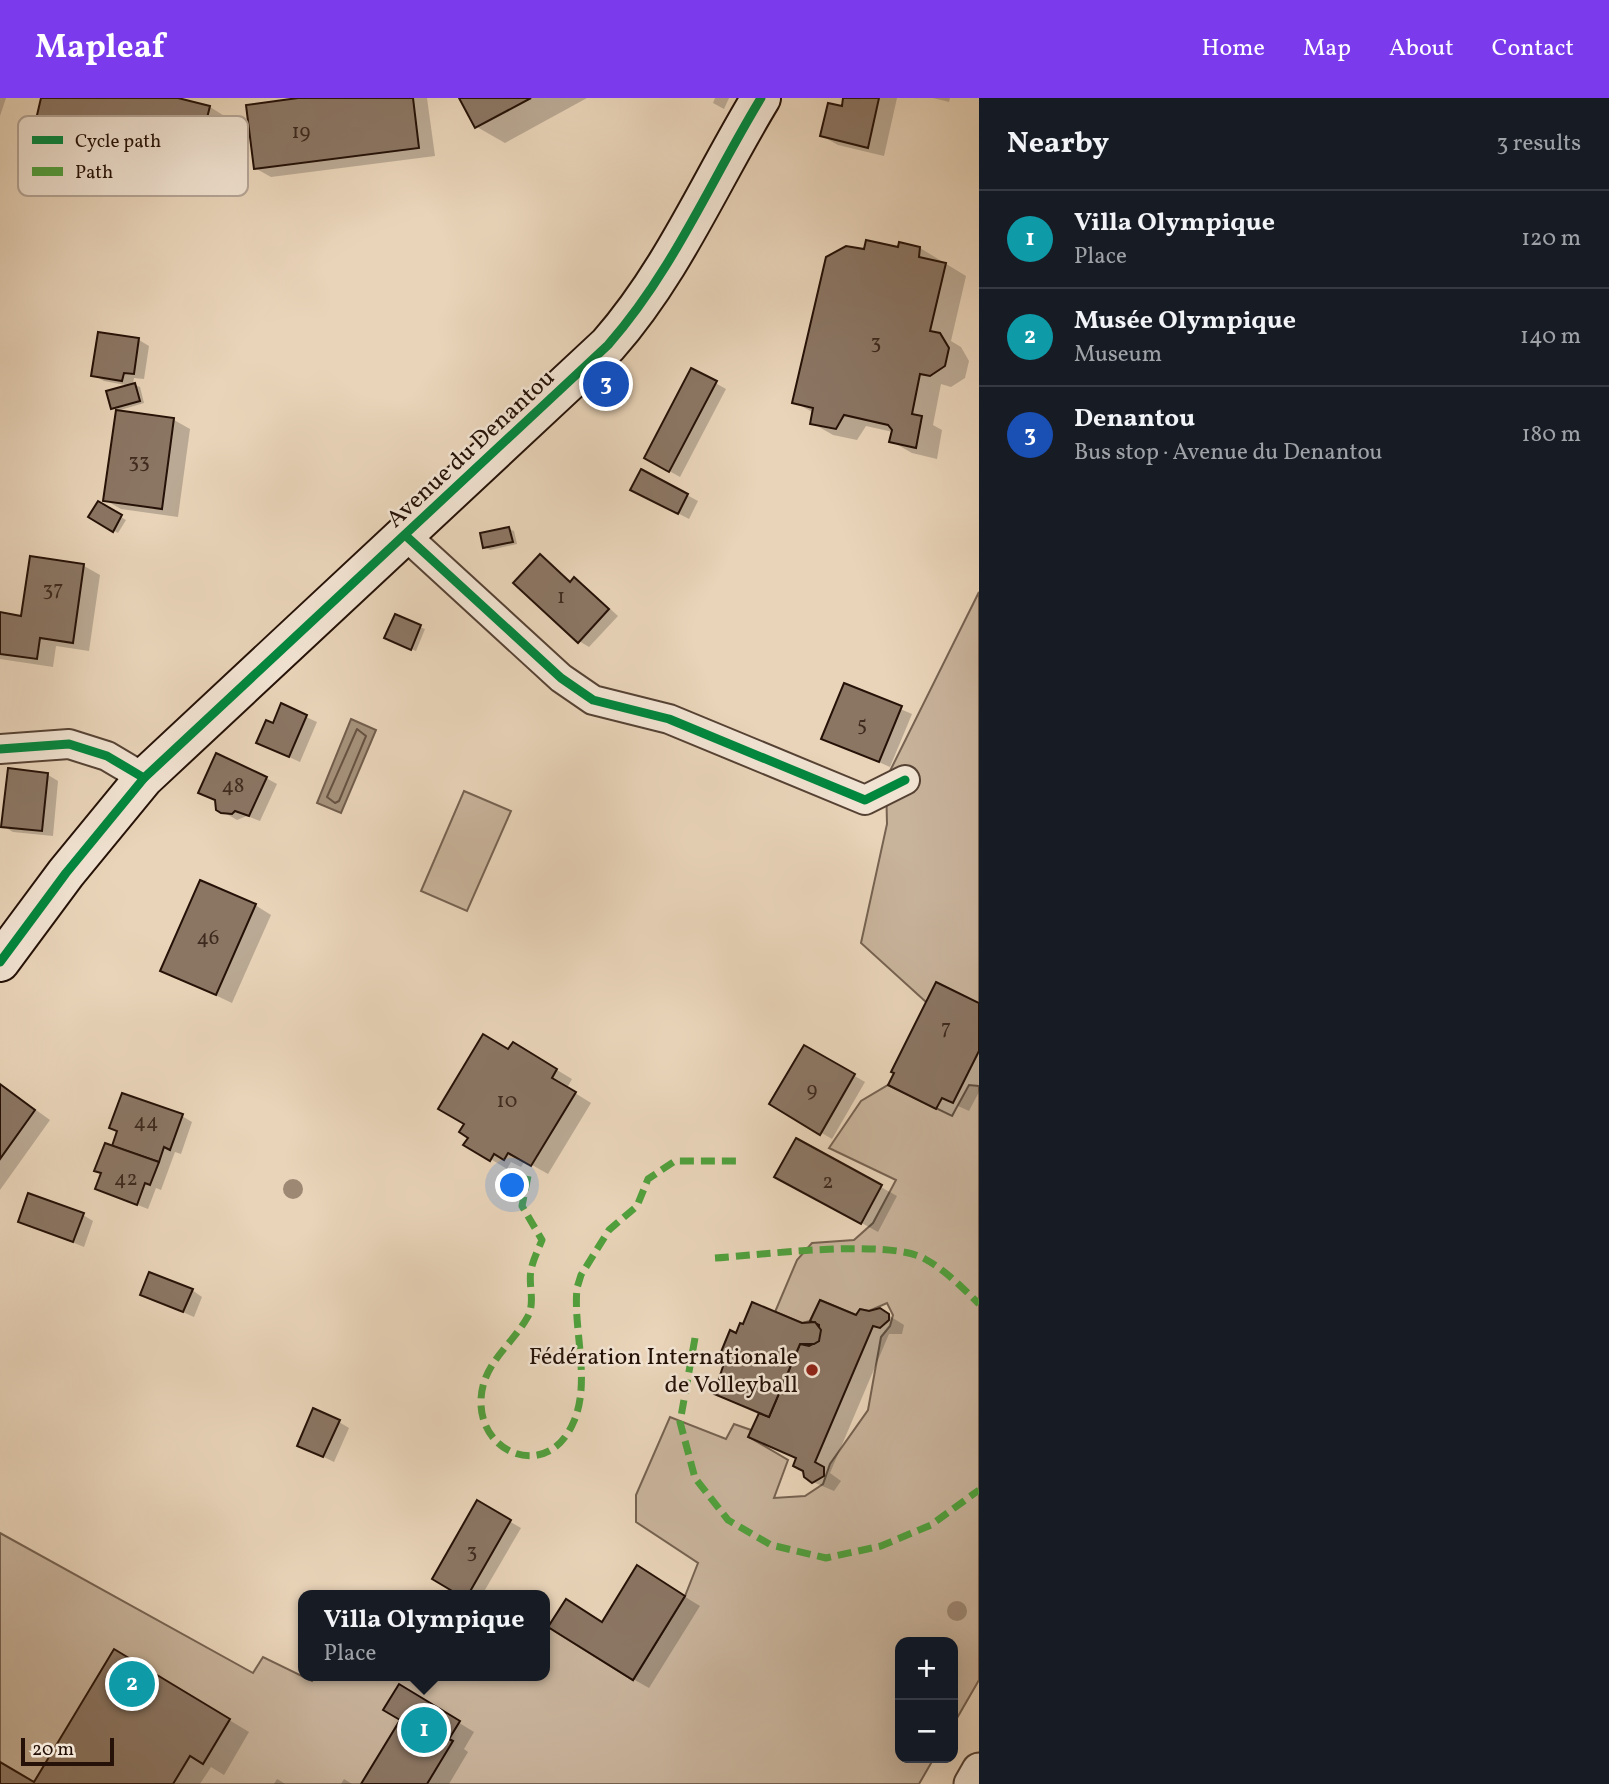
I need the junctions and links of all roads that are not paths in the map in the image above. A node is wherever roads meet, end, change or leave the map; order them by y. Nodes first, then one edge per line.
1 (761, 98) edge
2 (405, 535) junction
3 (0, 749) edge
4 (144, 778) junction
5 (905, 780) dead end
6 (0, 962) edge
7 (979, 1770) edge
8 (971, 1784) edge

1 - 2 main road, Avenue du Denantou
2 - 4 main road, Avenue du Denantou
2 - 5 street
3 - 4 street
4 - 6 main road, Avenue du Denantou
7 - 8 street

